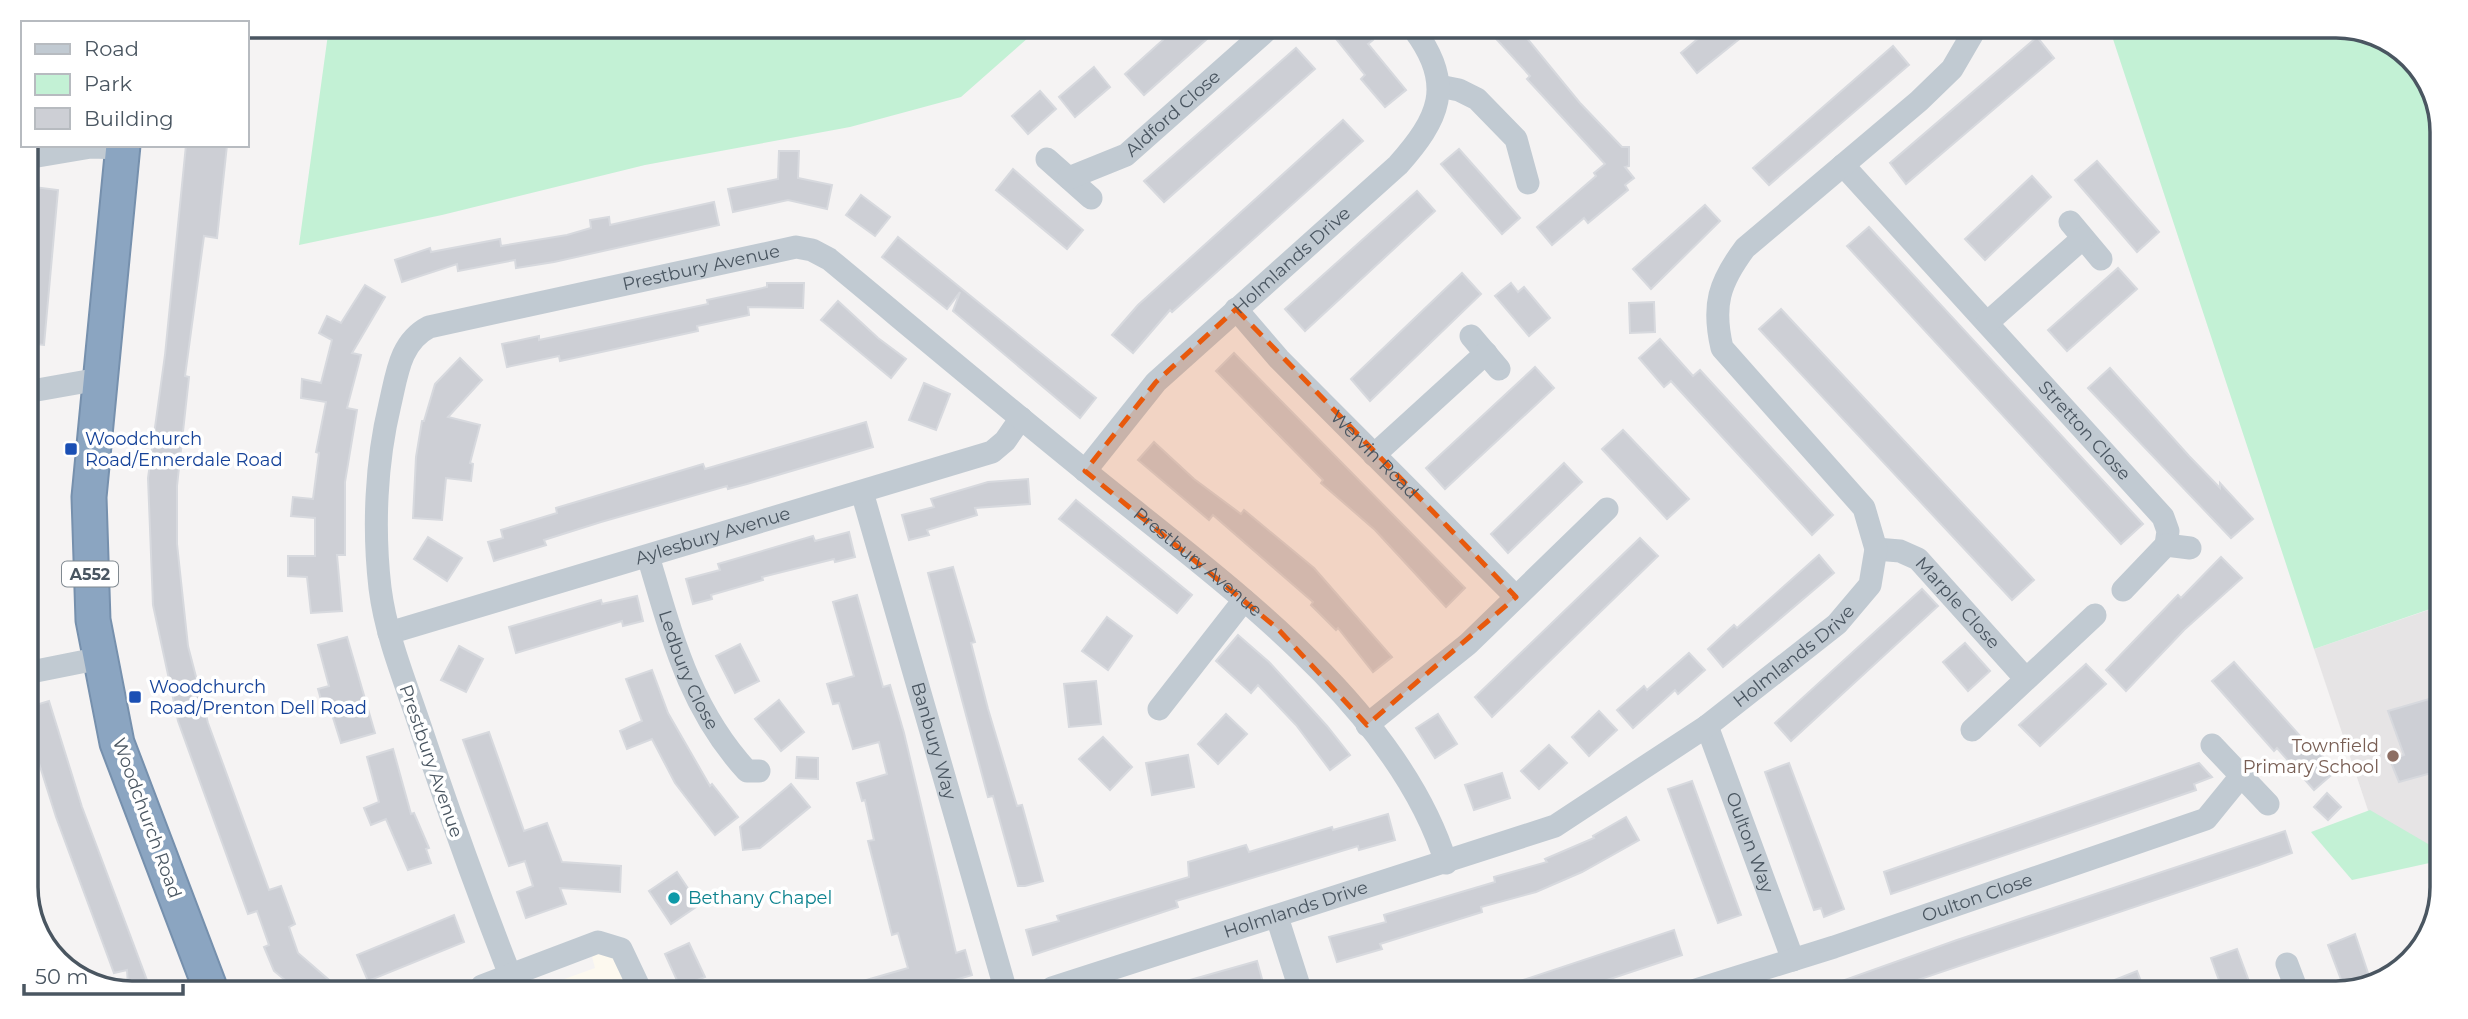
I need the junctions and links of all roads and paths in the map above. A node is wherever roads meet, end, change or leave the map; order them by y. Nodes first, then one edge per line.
1 (1258, 38) edge
2 (1420, 38) edge
3 (1970, 38) edge
4 (1439, 86) junction
5 (91, 147) edge
6 (91, 147) edge
7 (123, 147) edge
8 (39, 156) edge
9 (1048, 159) dead end
10 (1843, 166) junction
11 (1069, 178) junction
12 (1528, 183) dead end
13 (1091, 198) dead end
14 (2101, 259) dead end
15 (1236, 309) junction
16 (1987, 324) junction
17 (1485, 353) dead end
18 (99, 379) junction
19 (39, 391) edge
20 (1021, 418) junction
21 (1374, 455) junction
22 (1085, 471) junction
23 (862, 492) junction
24 (1607, 509) dead end
25 (2165, 545) junction
26 (2190, 548) dead end
27 (1876, 550) junction
28 (648, 556) junction
29 (2123, 590) dead end
30 (1516, 597) junction
31 (1244, 600) junction
32 (2095, 615) dead end
33 (389, 633) junction
34 (101, 658) junction
35 (39, 670) edge
36 (2026, 679) junction
37 (1159, 709) dead end
38 (1367, 724) junction
39 (1707, 726) junction
40 (1972, 730) dead end
41 (2211, 745) dead end
42 (751, 775) dead end
43 (2241, 776) junction
44 (2268, 804) dead end
45 (1446, 863) junction
46 (1277, 917) junction
47 (1794, 960) junction
48 (2287, 964) dead end
49 (510, 975) junction
50 (207, 981) edge
51 (495, 981) edge
52 (636, 981) edge
53 (1003, 981) edge
54 (1074, 981) edge
55 (1297, 981) edge
56 (1725, 981) edge
57 (2293, 981) edge

1 - 11 street, Aldford Close
2 - 4 street, Holmlands Drive
3 - 10 street, Holmlands Drive
4 - 12 street
4 - 15 street, Holmlands Drive
5 - 7 street
6 - 8 street
7 - 18 highway, Woodchurch Road / A552
9 - 11 street
10 - 16 street, Stretton Close
10 - 27 street, Holmlands Drive
11 - 13 street
14 - 16 street
15 - 21 street, Wervin Road
15 - 22 street, Holmlands Drive
16 - 25 street, Stretton Close
17 - 21 street
18 - 19 street
18 - 34 highway, Woodchurch Road / A552
20 - 22 street, Prestbury Avenue
20 - 23 street, Aylesbury Avenue
20 - 33 street, Prestbury Avenue
21 - 30 street, Wervin Road
22 - 31 street, Prestbury Avenue
23 - 28 street, Aylesbury Avenue
23 - 53 street, Banbury Way
24 - 30 street
25 - 26 street
25 - 29 street
27 - 36 street, Marple Close
27 - 39 street, Holmlands Drive
28 - 33 street, Aylesbury Avenue
28 - 42 street, Ledbury Close
30 - 38 street
31 - 37 street
31 - 38 street, Prestbury Avenue
32 - 36 street
33 - 49 street, Prestbury Avenue
34 - 35 street
34 - 50 highway, Woodchurch Road / A552
36 - 40 street
38 - 45 street, Prestbury Avenue
39 - 45 street, Holmlands Drive
39 - 47 street, Oulton Way
41 - 43 street
43 - 44 street
43 - 47 street, Oulton Close
45 - 46 street, Holmlands Drive
46 - 54 street, Holmlands Drive
46 - 55 street
47 - 56 street, Oulton Close
48 - 57 street
49 - 51 street
49 - 52 street

